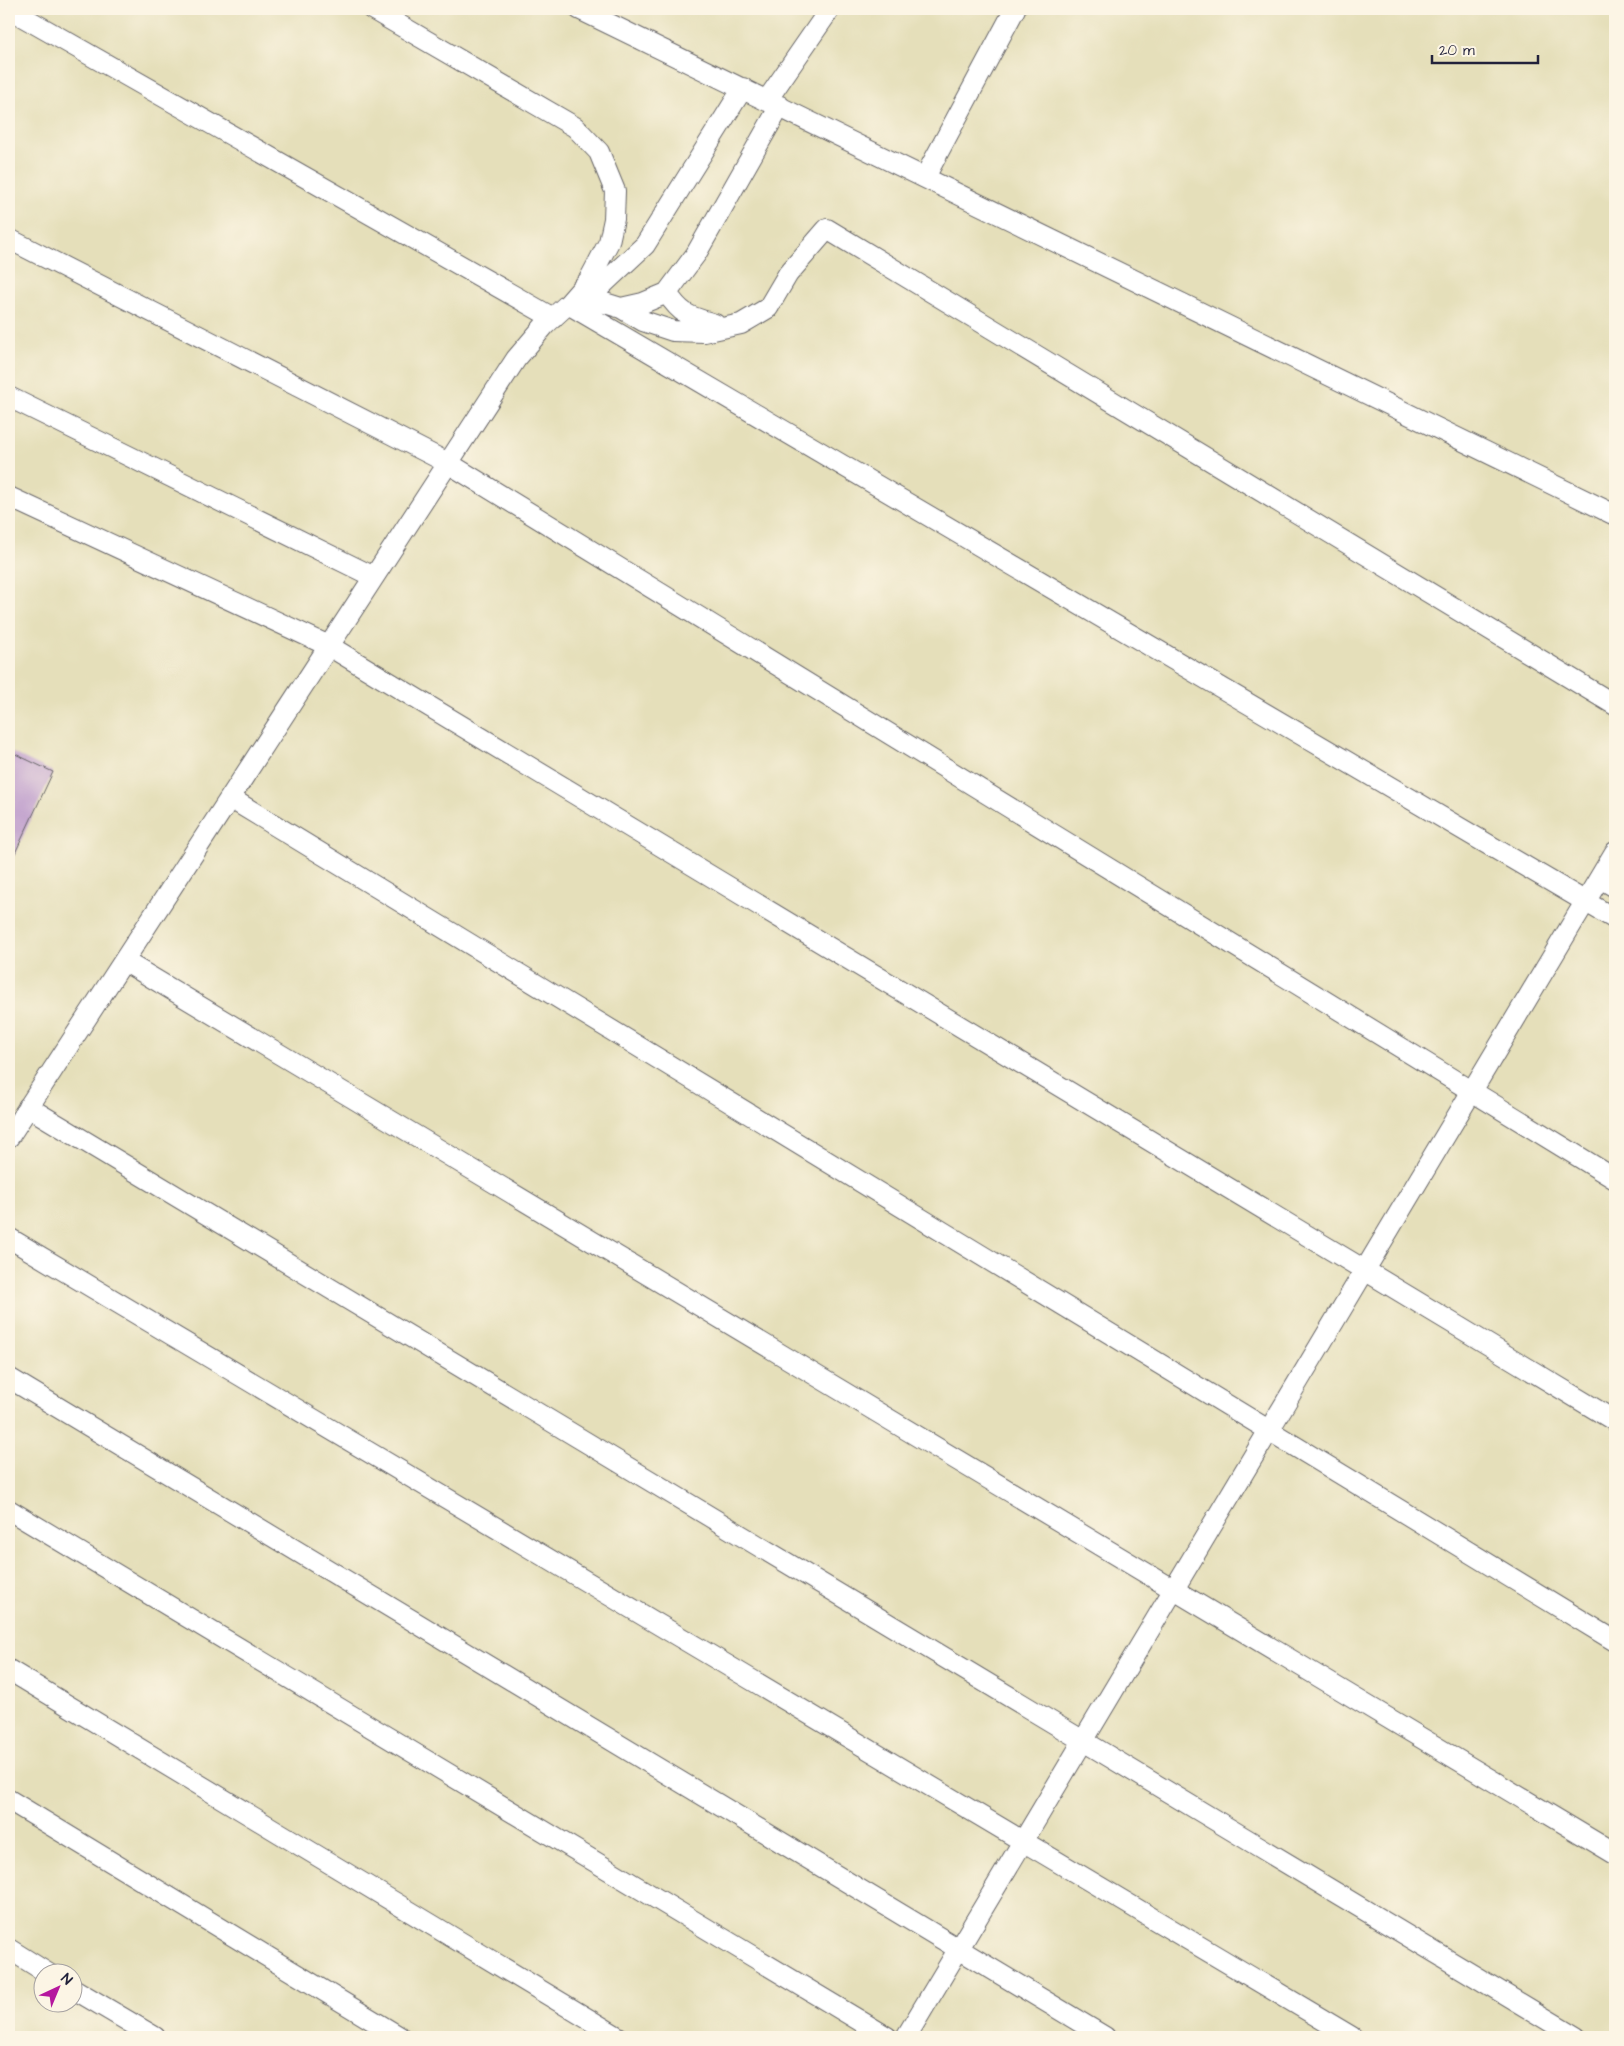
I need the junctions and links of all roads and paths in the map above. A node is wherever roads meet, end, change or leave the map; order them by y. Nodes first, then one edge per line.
1 (9, 9) edge
2 (372, 9) edge
3 (579, 9) edge
4 (830, 9) edge
5 (1015, 9) edge
6 (743, 88) junction
7 (774, 103) junction
8 (925, 176) junction
9 (9, 239) edge
10 (667, 293) junction
11 (568, 304) junction
12 (621, 308) junction
13 (553, 318) junction
14 (726, 328) junction
15 (9, 398) edge
16 (448, 463) junction
17 (9, 497) edge
18 (1615, 514) edge
19 (374, 577) junction
20 (329, 646) junction
21 (1615, 705) edge
22 (230, 798) junction
23 (1614, 856) edge
24 (1608, 883) edge
25 (1586, 902) junction
26 (1615, 920) edge
27 (124, 961) junction
28 (1473, 1092) junction
29 (28, 1107) junction
30 (9, 1137) edge
31 (1615, 1179) edge
32 (9, 1238) edge
33 (1365, 1271) junction
34 (9, 1378) edge
35 (1615, 1421) edge
36 (1269, 1430) junction
37 (9, 1510) edge
38 (1174, 1590) junction
39 (1615, 1641) edge
40 (9, 1670) edge
41 (1084, 1741) junction
42 (9, 1800) edge
43 (1023, 1842) junction
44 (1615, 1854) edge
45 (9, 1949) edge
46 (959, 1950) junction
47 (33, 1964) edge
48 (82, 1994) edge
49 (155, 2037) edge
50 (400, 2037) edge
51 (618, 2037) edge
52 (887, 2037) edge
53 (906, 2037) edge
54 (1105, 2037) edge
55 (1352, 2037) edge
56 (1576, 2037) edge

1 - 13 lane
2 - 11 lane
3 - 6 lane
4 - 7 lane
5 - 8 lane
6 - 7 lane
6 - 11 lane
7 - 8 lane
7 - 10 lane
8 - 18 lane
9 - 16 lane
10 - 12 lane
10 - 14 lane
11 - 12 lane
11 - 13 lane
11 - 25 lane
12 - 14 lane
13 - 16 lane
14 - 21 lane
15 - 19 lane
16 - 19 lane
16 - 28 lane
17 - 20 lane
19 - 20 lane
20 - 22 lane
20 - 33 lane
22 - 27 lane
22 - 36 lane
23 - 24 lane
24 - 25 lane
25 - 26 lane
25 - 28 lane
27 - 29 lane
27 - 38 lane
28 - 31 lane
28 - 33 lane
29 - 30 lane
29 - 41 lane
32 - 43 lane
33 - 35 lane
33 - 36 lane
34 - 46 lane
36 - 38 lane
36 - 39 lane
37 - 52 lane
38 - 41 lane
38 - 44 lane
40 - 51 lane
41 - 43 lane
41 - 56 lane
42 - 50 lane
43 - 46 lane
43 - 55 lane
45 - 47 lane
46 - 53 lane
46 - 54 lane
48 - 49 lane

